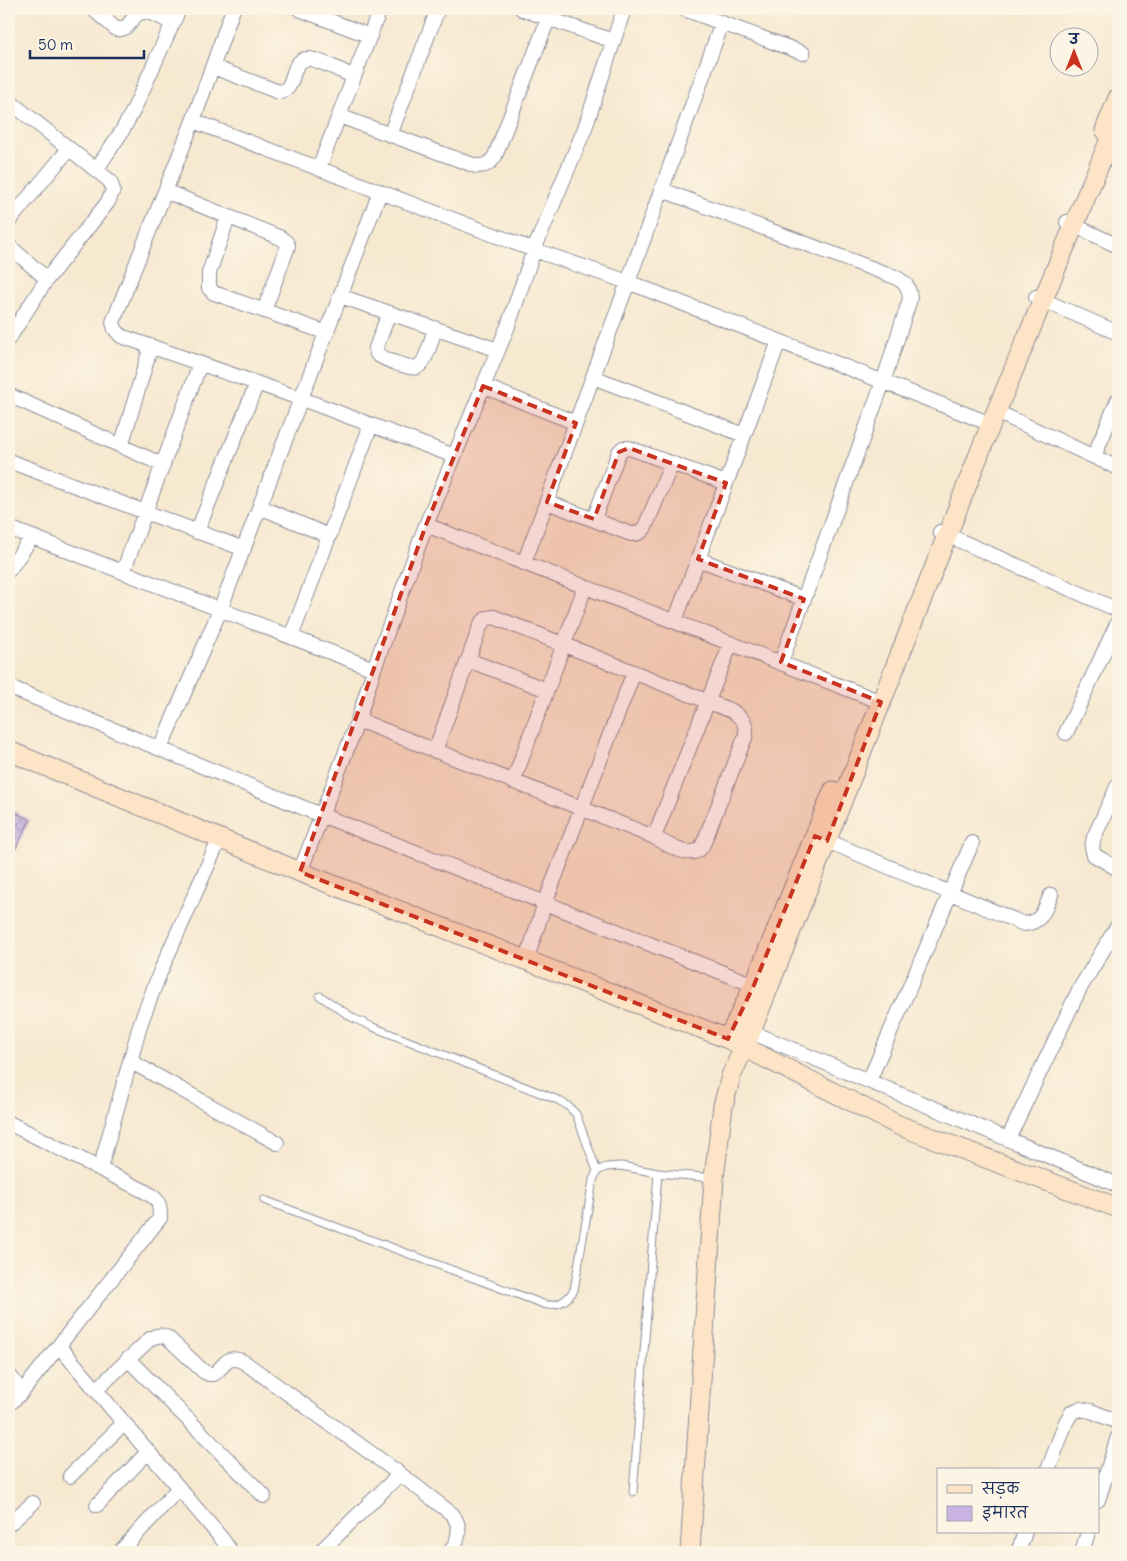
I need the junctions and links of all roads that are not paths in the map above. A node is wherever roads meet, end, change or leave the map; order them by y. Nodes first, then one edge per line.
1 (93, 9) edge
2 (179, 9) edge
3 (233, 9) edge
4 (299, 9) edge
5 (380, 9) edge
6 (438, 9) edge
7 (522, 9) edge
8 (624, 9) edge
9 (684, 9) edge
10 (321, 13) edge
11 (550, 13) edge
12 (172, 23) junction
13 (722, 23) junction
14 (370, 36) junction
15 (613, 41) junction
16 (803, 53) dead end
17 (213, 66) junction
18 (354, 77) junction
19 (1118, 98) edge
20 (9, 101) edge
21 (339, 116) junction
22 (1118, 120) edge
23 (193, 121) junction
24 (390, 135) junction
25 (1111, 137) edge
26 (69, 149) junction
27 (319, 168) junction
28 (96, 170) junction
29 (662, 190) junction
30 (165, 191) junction
31 (380, 192) junction
32 (228, 217) junction
33 (9, 221) edge
34 (1070, 224) junction
35 (9, 246) edge
36 (1118, 246) edge
37 (534, 250) junction
38 (47, 279) junction
39 (628, 282) junction
40 (340, 296) junction
41 (1040, 298) junction
42 (264, 311) junction
43 (389, 313) junction
44 (435, 329) junction
45 (326, 333) junction
46 (1118, 333) edge
47 (9, 338) edge
48 (779, 341) junction
49 (150, 346) junction
50 (498, 350) junction
51 (200, 364) junction
52 (593, 377) junction
53 (883, 382) junction
54 (256, 383) junction
55 (483, 386) junction
56 (9, 396) edge
57 (302, 400) junction
58 (1118, 400) edge
59 (990, 419) junction
60 (576, 423) junction
61 (371, 425) junction
62 (744, 435) junction
63 (121, 446) junction
64 (454, 456) junction
65 (1094, 456) junction
66 (9, 460) edge
67 (672, 463) junction
68 (163, 464) junction
69 (1118, 468) edge
70 (726, 483) junction
71 (547, 502) junction
72 (260, 507) junction
73 (145, 512) junction
74 (594, 519) junction
75 (426, 525) junction
76 (9, 528) edge
77 (197, 532) junction
78 (944, 534) junction
79 (329, 536) junction
80 (32, 537) junction
81 (244, 549) junction
82 (698, 559) junction
83 (524, 563) junction
84 (9, 570) edge
85 (123, 572) junction
86 (586, 587) junction
87 (804, 599) junction
88 (220, 610) junction
89 (1118, 610) edge
90 (675, 621) junction
91 (1118, 622) edge
92 (291, 637) junction
93 (731, 643) junction
94 (564, 645) junction
95 (468, 660) junction
96 (781, 662) junction
97 (374, 669) junction
98 (634, 672) junction
99 (9, 687) edge
100 (547, 690) junction
101 (876, 700) junction
102 (708, 702) junction
103 (358, 720) junction
104 (1066, 734) dead end
105 (160, 749) junction
106 (9, 751) edge
107 (435, 751) junction
108 (513, 782) junction
109 (1118, 785) edge
110 (581, 809) junction
111 (321, 815) junction
112 (654, 837) junction
113 (220, 838) junction
114 (821, 838) junction
115 (972, 843) dead end
116 (1118, 870) edge
117 (300, 872) junction
118 (951, 892) junction
119 (1051, 895) dead end
120 (545, 903) junction
121 (1118, 924) edge
122 (526, 961) junction
123 (754, 985) junction
124 (320, 996) dead end
125 (741, 1039) junction
126 (130, 1061) junction
127 (869, 1081) junction
128 (9, 1123) edge
129 (1008, 1139) junction
130 (277, 1143) dead end
131 (100, 1169) junction
132 (598, 1171) junction
133 (658, 1173) junction
134 (714, 1178) junction
135 (1118, 1185) edge
136 (264, 1200) dead end
137 (1118, 1208) edge
138 (59, 1346) junction
139 (128, 1359) junction
140 (9, 1375) edge
141 (96, 1390) junction
142 (22, 1392) junction
143 (9, 1404) edge
144 (1118, 1422) edge
145 (124, 1424) junction
146 (1118, 1437) edge
147 (148, 1452) junction
148 (1049, 1468) edge
149 (400, 1474) junction
150 (70, 1476) dead end
151 (179, 1488) junction
152 (633, 1492) dead end
153 (1100, 1494) edge
154 (264, 1496) dead end
155 (33, 1503) dead end
156 (97, 1505) dead end
157 (9, 1524) edge
158 (1024, 1534) edge
159 (1087, 1534) edge
160 (120, 1552) edge
161 (231, 1552) edge
162 (320, 1552) edge
163 (450, 1552) edge
164 (690, 1552) edge
165 (1018, 1552) edge
166 (1082, 1552) edge

1 - 12 street
2 - 12 street
3 - 17 street
4 - 10 street
5 - 14 street
6 - 24 street
7 - 11 street
8 - 15 street
9 - 13 street
10 - 14 street
11 - 15 street
11 - 24 street
12 - 28 street
13 - 16 street
13 - 29 street
14 - 18 street
15 - 37 street
17 - 18 street
17 - 23 street
18 - 21 street
19 - 25 street
20 - 26 street
21 - 24 street
21 - 27 street
22 - 25 street
23 - 27 street
23 - 30 street
25 - 34 street
26 - 28 street
26 - 33 street
27 - 31 street
28 - 38 street
29 - 39 street
29 - 53 street
30 - 32 street
30 - 49 street
31 - 37 street
31 - 40 street
32 - 42 street
32 - 42 street
34 - 36 street
34 - 41 street
35 - 38 street
37 - 39 street
37 - 50 street
38 - 47 street
39 - 48 street
39 - 52 street
40 - 43 street
40 - 45 street
41 - 46 street
41 - 59 street
42 - 45 street
43 - 44 street
43 - 44 street
44 - 50 street
45 - 57 street
48 - 53 street
48 - 62 street
49 - 51 street
49 - 63 street
50 - 55 street
51 - 54 street
51 - 68 street
52 - 60 street
52 - 62 street
53 - 59 street
53 - 87 street
54 - 57 street
54 - 77 street
55 - 60 street
55 - 64 street
56 - 63 street
57 - 61 street
57 - 72 street
58 - 65 street
59 - 65 street
59 - 78 street
60 - 71 street
61 - 64 street
61 - 79 street
62 - 70 street
63 - 68 street
64 - 75 street
65 - 69 street
66 - 73 street
67 - 70 street
67 - 74 street
67 - 74 street
68 - 73 street
70 - 82 street
71 - 74 street
71 - 83 street
72 - 79 street
72 - 81 street
73 - 77 street
73 - 85 street
75 - 83 street
75 - 97 street
76 - 80 street
77 - 81 street
78 - 89 street
78 - 101 street
79 - 92 street
80 - 84 street
80 - 85 street
81 - 88 street
82 - 87 street
82 - 90 street
83 - 86 street
85 - 88 street
86 - 90 street
86 - 94 street
87 - 96 street
88 - 92 street
88 - 105 street
90 - 93 street
91 - 104 street
92 - 97 street
93 - 96 street
93 - 102 street
94 - 95 street
94 - 98 street
94 - 100 street
95 - 100 street
95 - 107 street
96 - 101 street
97 - 103 street
98 - 102 street
98 - 110 street
99 - 105 street
100 - 108 street
101 - 114 street
102 - 112 street
102 - 112 street
103 - 107 street
103 - 111 street
105 - 111 street
106 - 113 street
107 - 108 street
108 - 110 street
109 - 116 street
110 - 112 street
110 - 120 street
111 - 117 street
111 - 120 street
113 - 117 street
113 - 126 street
114 - 118 street
114 - 123 street
114 - 125 street
115 - 118 street
117 - 122 street
118 - 119 street
118 - 127 street
120 - 122 street
120 - 123 street
121 - 129 street
122 - 125 street
123 - 125 street
124 - 132 lane
125 - 127 street
125 - 134 street
125 - 137 street
126 - 130 street
126 - 131 street
127 - 129 street
128 - 131 street
129 - 135 street
131 - 138 street
132 - 133 lane
132 - 136 lane
133 - 134 lane
133 - 152 lane
134 - 164 street
138 - 141 street
138 - 142 street
139 - 141 street
139 - 149 street
139 - 154 street
140 - 142 street
141 - 145 street
142 - 143 street
144 - 148 street
145 - 147 street
145 - 150 street
146 - 153 street
147 - 151 street
147 - 156 street
149 - 162 street
149 - 163 street
151 - 160 street
151 - 161 street
155 - 157 street
158 - 165 street
159 - 166 street

